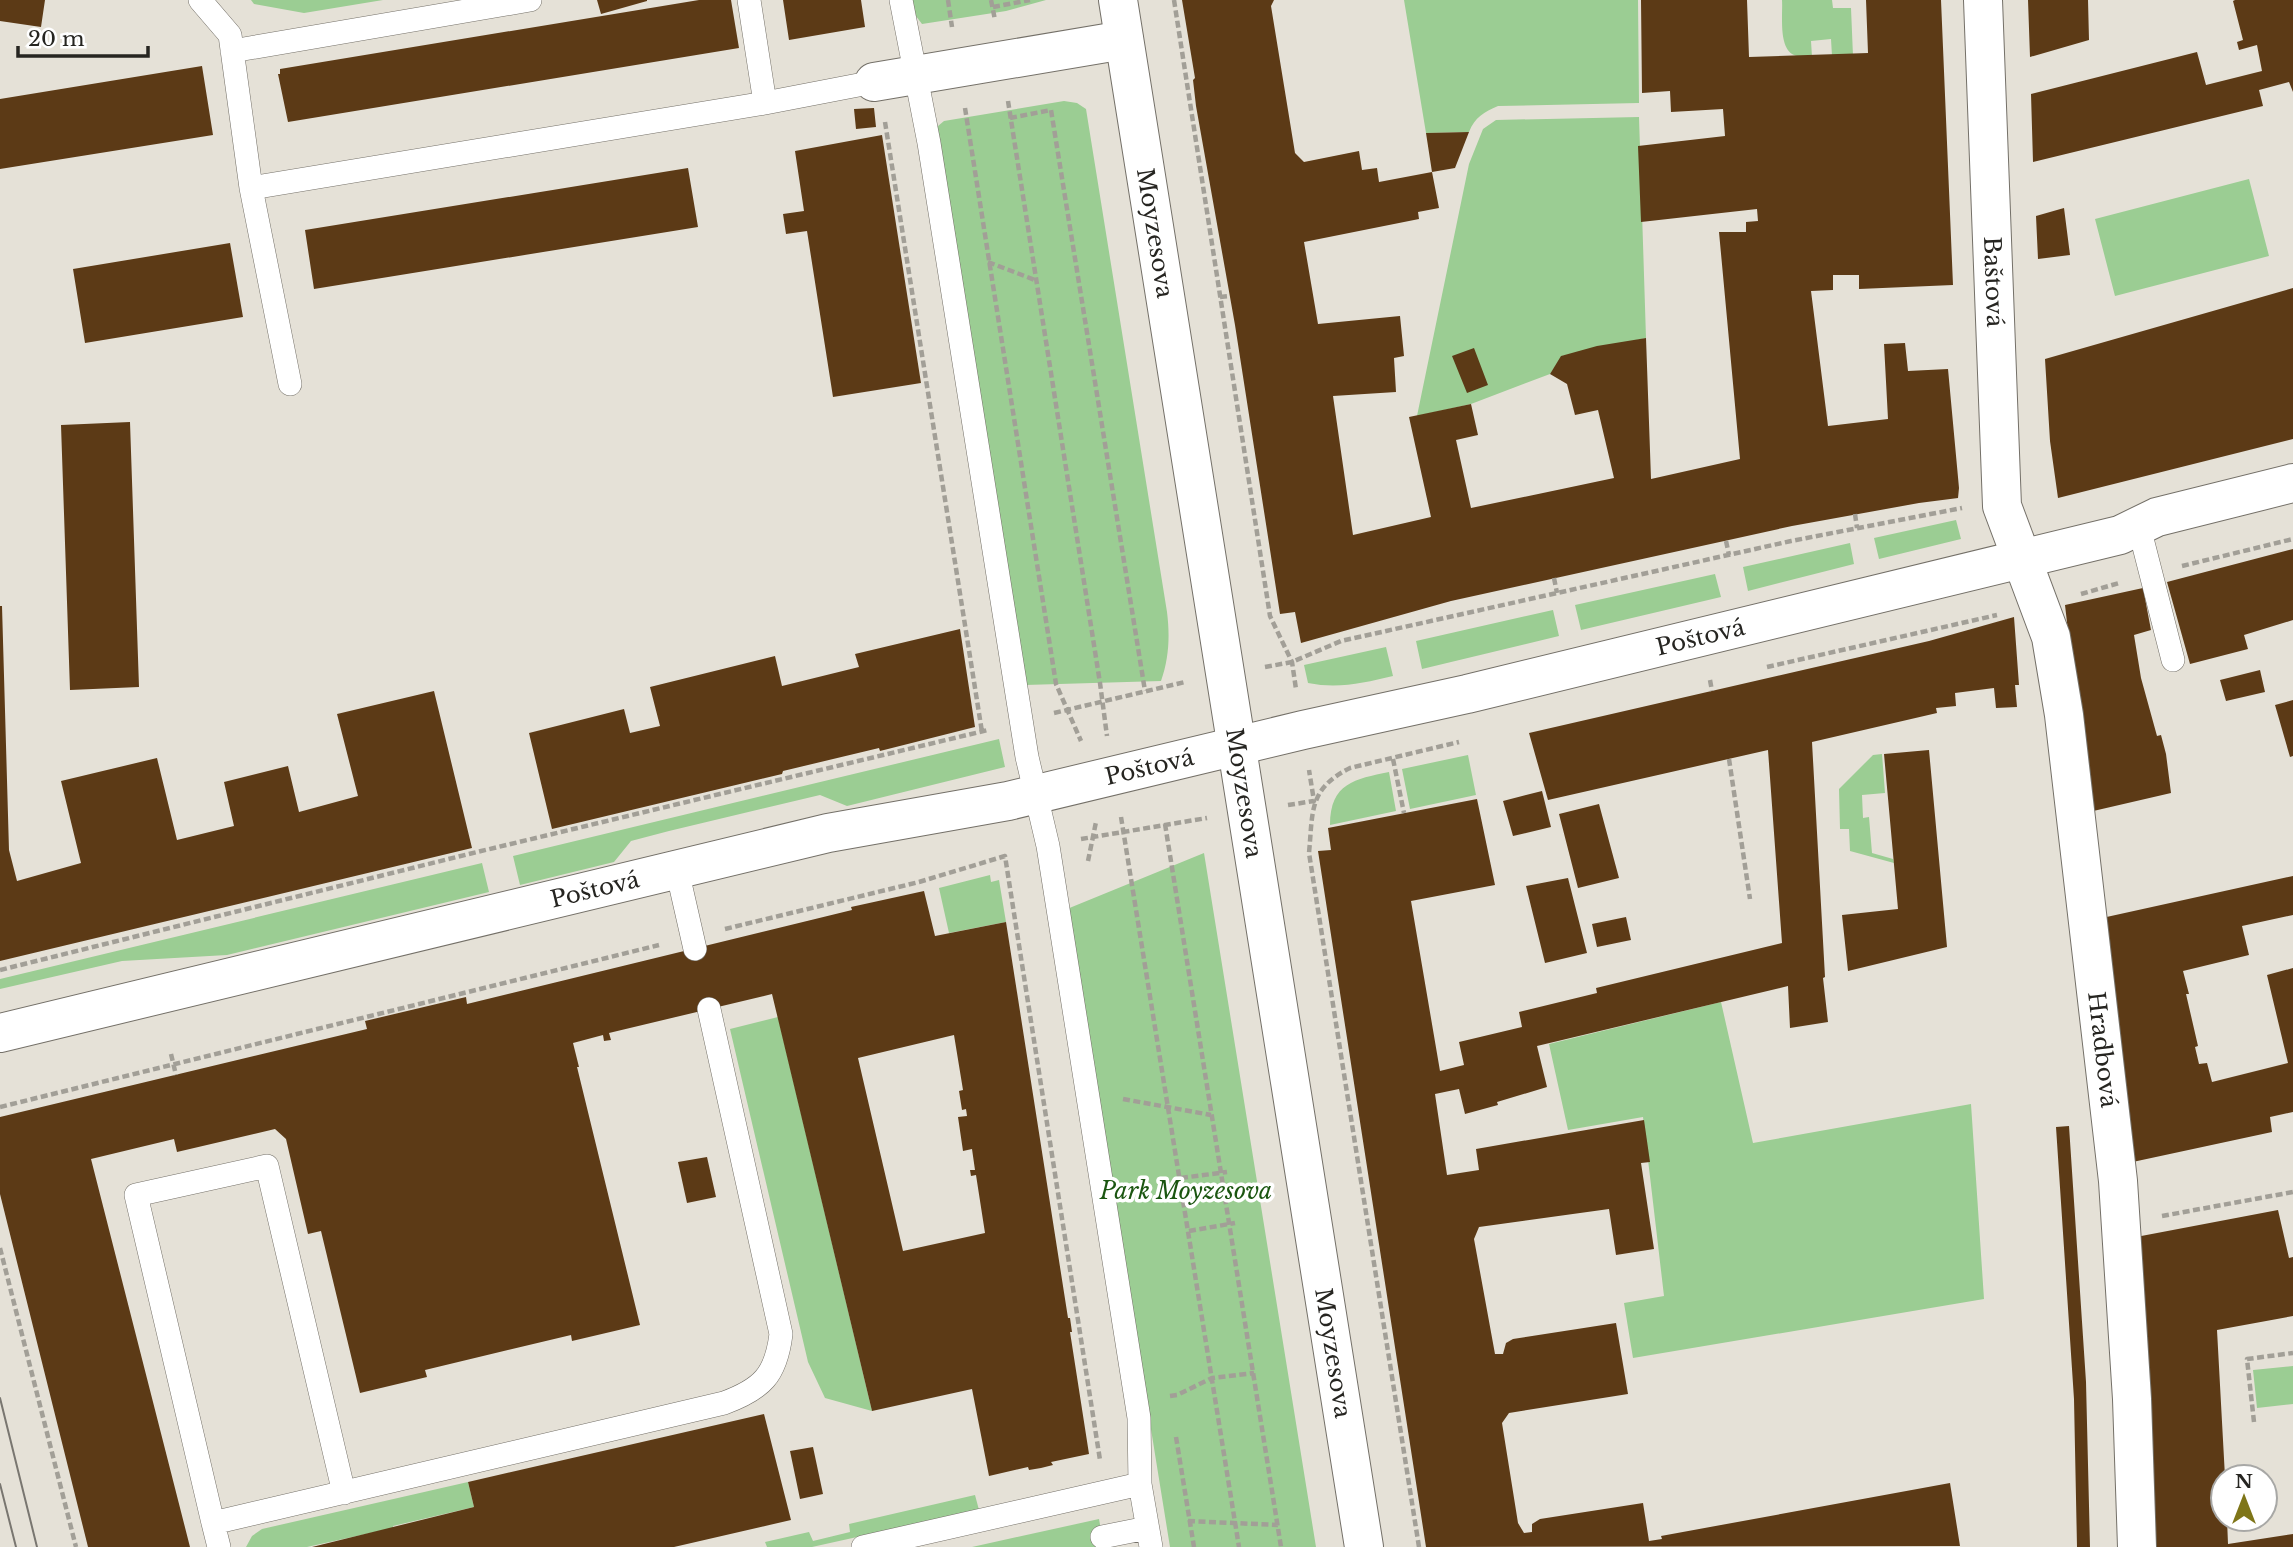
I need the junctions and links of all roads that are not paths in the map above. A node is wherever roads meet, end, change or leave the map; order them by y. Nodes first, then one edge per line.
1 (200, 0) edge
2 (530, 0) edge
3 (749, 0) edge
4 (901, 0) edge
5 (1118, 0) edge
6 (1983, 0) edge
7 (1124, 40) junction
8 (232, 51) junction
9 (916, 76) junction
10 (876, 82) joint
11 (765, 103) junction
12 (251, 188) junction
13 (290, 384) dead end
14 (2293, 483) edge
15 (2139, 527) junction
16 (2022, 559) junction
17 (2173, 660) dead end
18 (1236, 746) junction
19 (1036, 795) junction
20 (677, 870) junction
21 (695, 949) dead end
22 (709, 1009) dead end
23 (0, 1033) edge
24 (1140, 1484) junction
25 (344, 1493) junction
26 (213, 1523) junction
27 (1102, 1537) dead end
28 (1149, 1538) edge
29 (219, 1547) edge
30 (863, 1547) edge
31 (1364, 1547) edge
32 (2137, 1547) edge

1 - 8 lane
2 - 8 lane
3 - 11 lane
4 - 9 lane
5 - 7 street, Moyzesova
6 - 16 street, Baštová
7 - 9 street
7 - 18 street, Moyzesova
8 - 12 lane
9 - 10 street
9 - 19 lane
10 - 11 lane
11 - 12 lane
12 - 13 lane
14 - 15 street, Poštová
15 - 16 street, Poštová
15 - 17 lane
16 - 18 street, Poštová
16 - 32 street, Hradbová
18 - 19 street, Poštová
18 - 31 street, Moyzesova
19 - 20 street, Poštová
19 - 24 lane
20 - 21 lane
20 - 23 street, Poštová
22 - 25 lane
24 - 28 lane
24 - 30 lane
25 - 26 lane
25 - 26 lane
26 - 29 lane
27 - 28 lane

